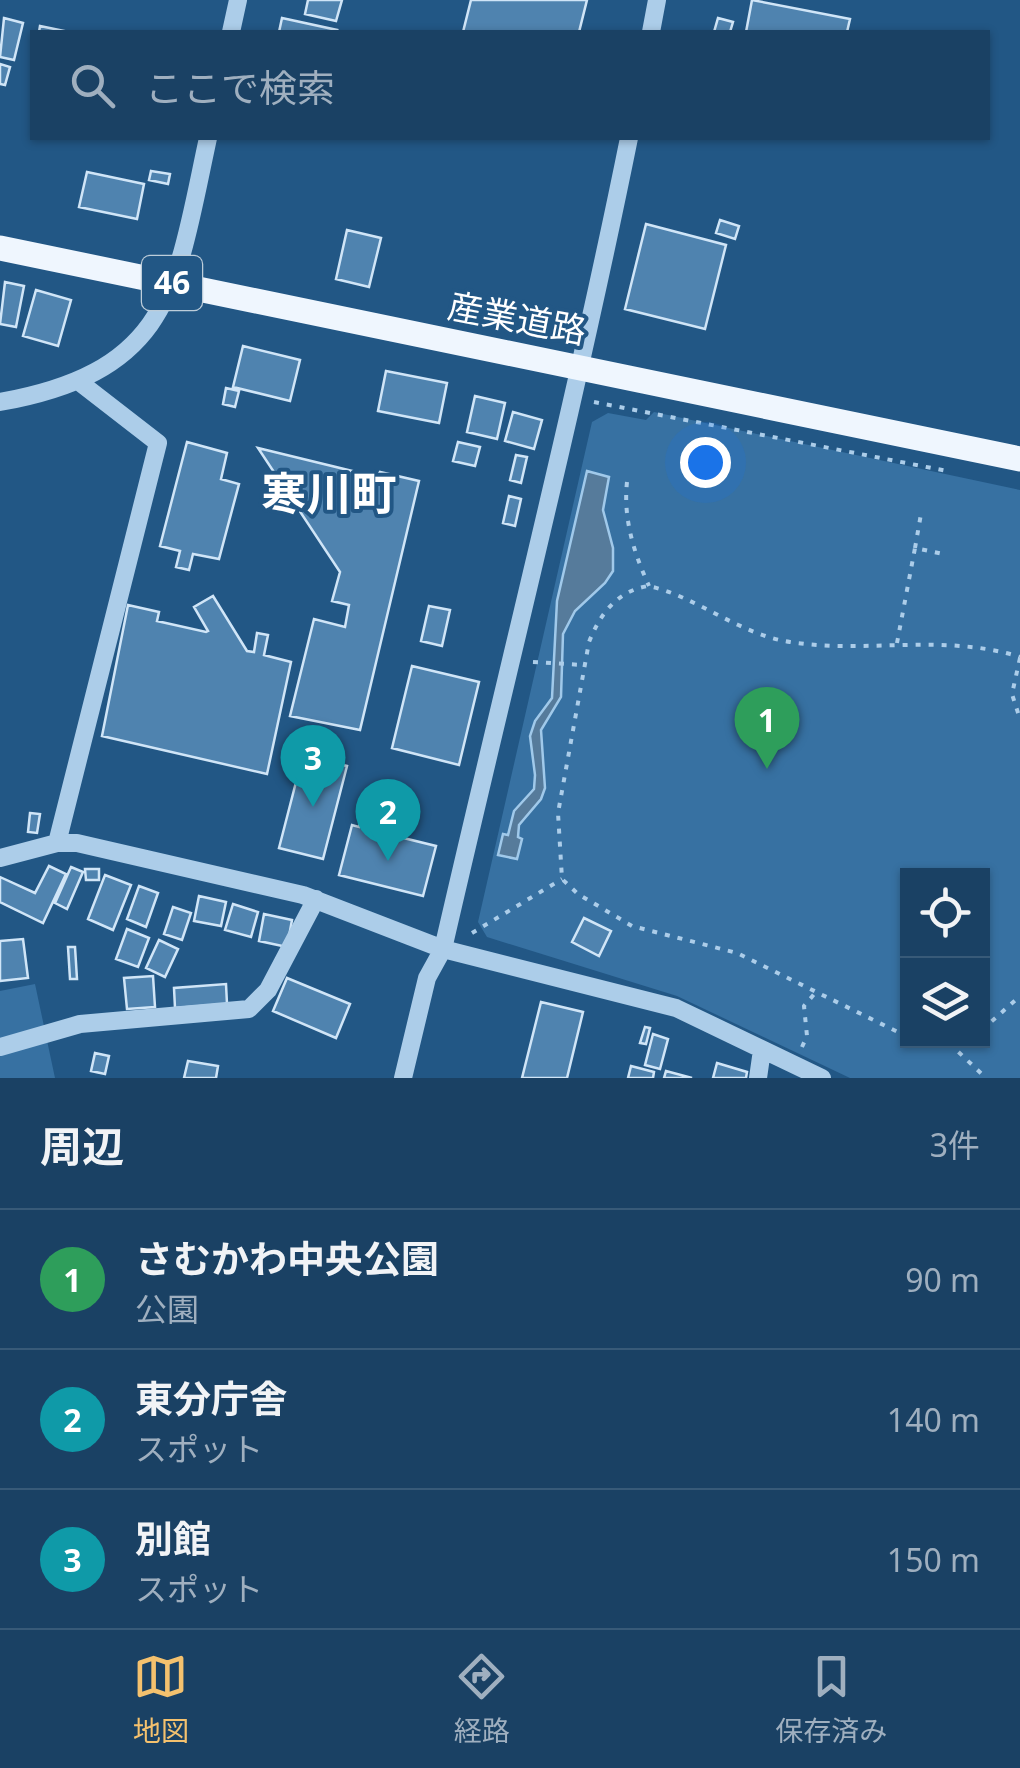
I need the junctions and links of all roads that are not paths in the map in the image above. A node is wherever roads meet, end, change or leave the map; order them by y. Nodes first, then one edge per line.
1 (238, 0) edge
2 (657, 0) edge
3 (230, 30) edge
4 (651, 30) edge
5 (208, 140) edge
6 (630, 140) edge
7 (0, 248) edge
8 (174, 284) junction
9 (581, 367) junction
10 (78, 381) junction
11 (0, 402) edge
12 (1020, 459) edge
13 (57, 843) junction
14 (0, 858) edge
15 (316, 899) junction
16 (443, 949) junction
17 (0, 1047) edge
18 (762, 1050) junction
19 (403, 1078) edge
20 (758, 1078) edge
21 (822, 1078) edge

1 - 3 street
2 - 4 street
5 - 8 street
6 - 9 street
7 - 8 main road, 産業道路 / 46
8 - 9 main road, 産業道路 / 46
8 - 10 street
9 - 12 main road, 産業道路 / 46
9 - 16 street
10 - 11 street
10 - 13 street
13 - 14 street
13 - 15 street
15 - 16 street
15 - 17 street
16 - 18 street
16 - 19 street
18 - 20 street
18 - 21 street

